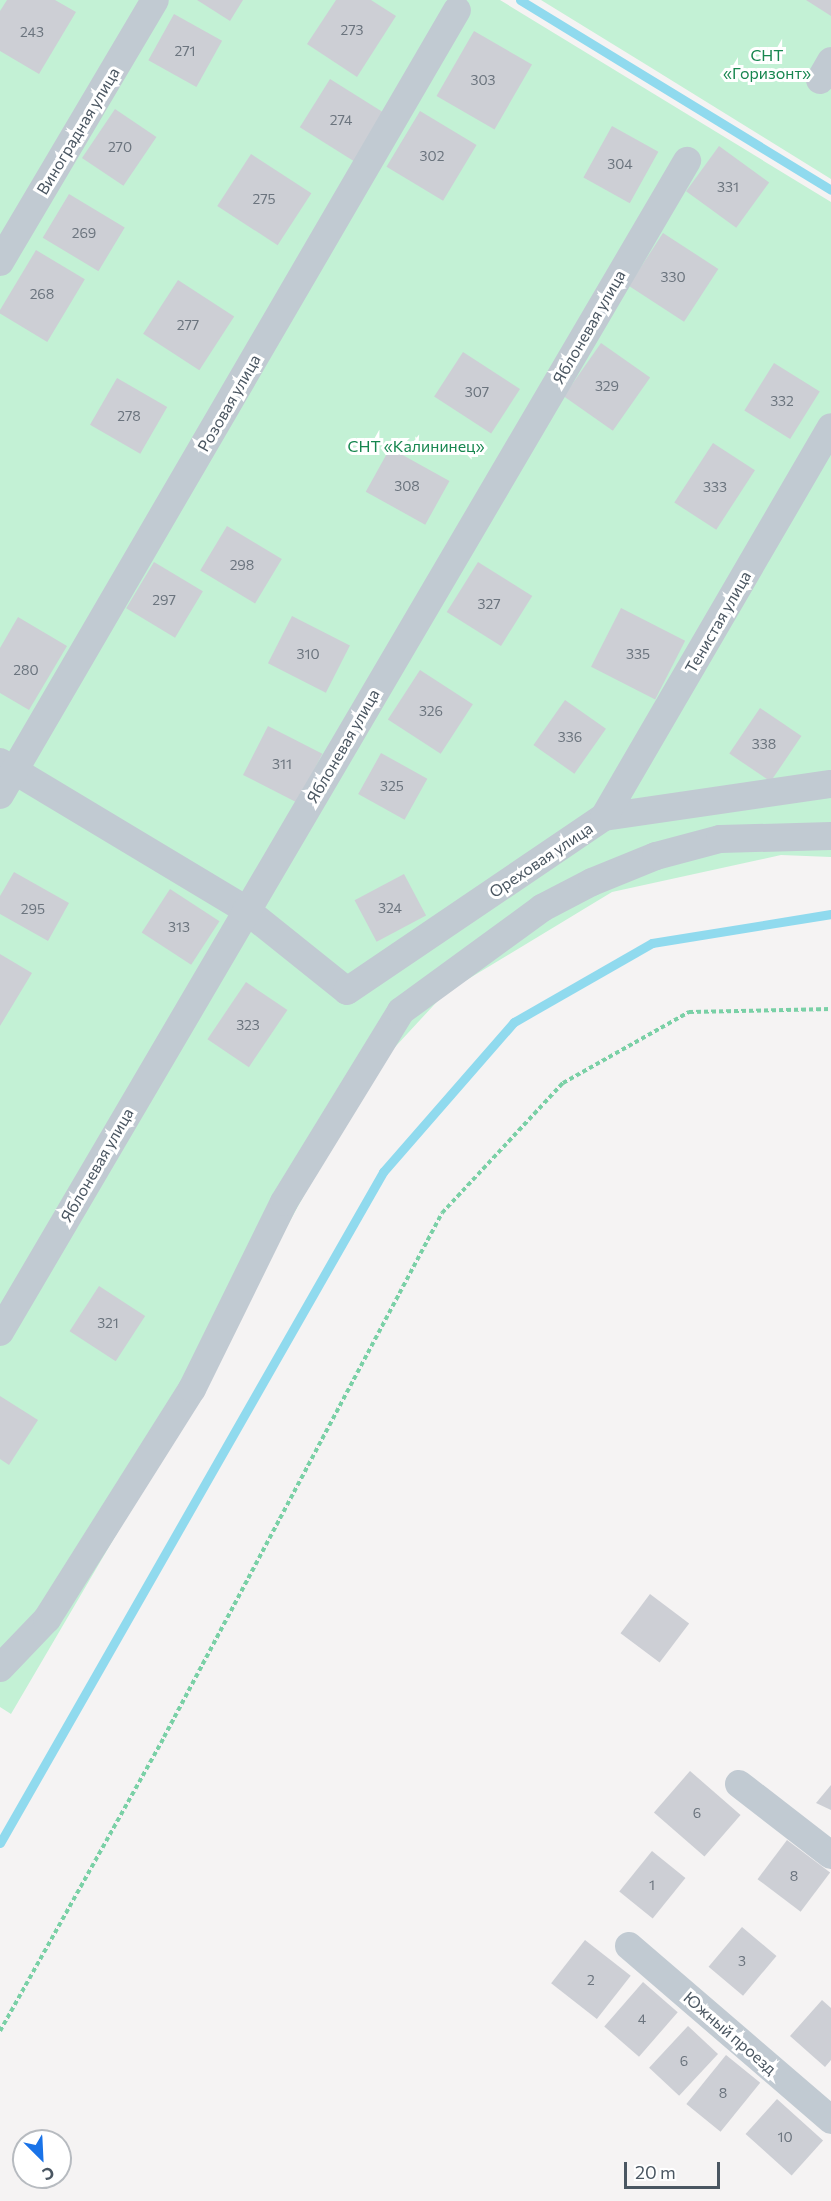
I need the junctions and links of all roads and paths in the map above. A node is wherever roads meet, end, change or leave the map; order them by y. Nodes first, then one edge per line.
1 (155, 0) edge
2 (457, 10) dead end
3 (687, 161) dead end
4 (0, 262) edge
5 (831, 427) edge
6 (7, 767) edge
7 (831, 784) edge
8 (0, 795) edge
9 (604, 817) junction
10 (831, 836) edge
11 (246, 910) junction
12 (831, 1009) edge
13 (0, 1332) edge
14 (0, 1668) edge
15 (739, 1784) dead end
16 (831, 1855) edge
17 (629, 1946) dead end
18 (0, 2031) edge
19 (831, 2120) edge

1 - 4 street, Виноградная улица
2 - 6 street, Розовая улица
3 - 11 street, Яблоневая улица
5 - 9 street, Тенистая улица
6 - 8 street, Розовая улица
6 - 11 street
7 - 9 street, Ореховая улица
9 - 11 street, Ореховая улица
10 - 14 street
11 - 13 street, Яблоневая улица
12 - 18 path
15 - 16 street
17 - 19 street, Южный проезд

